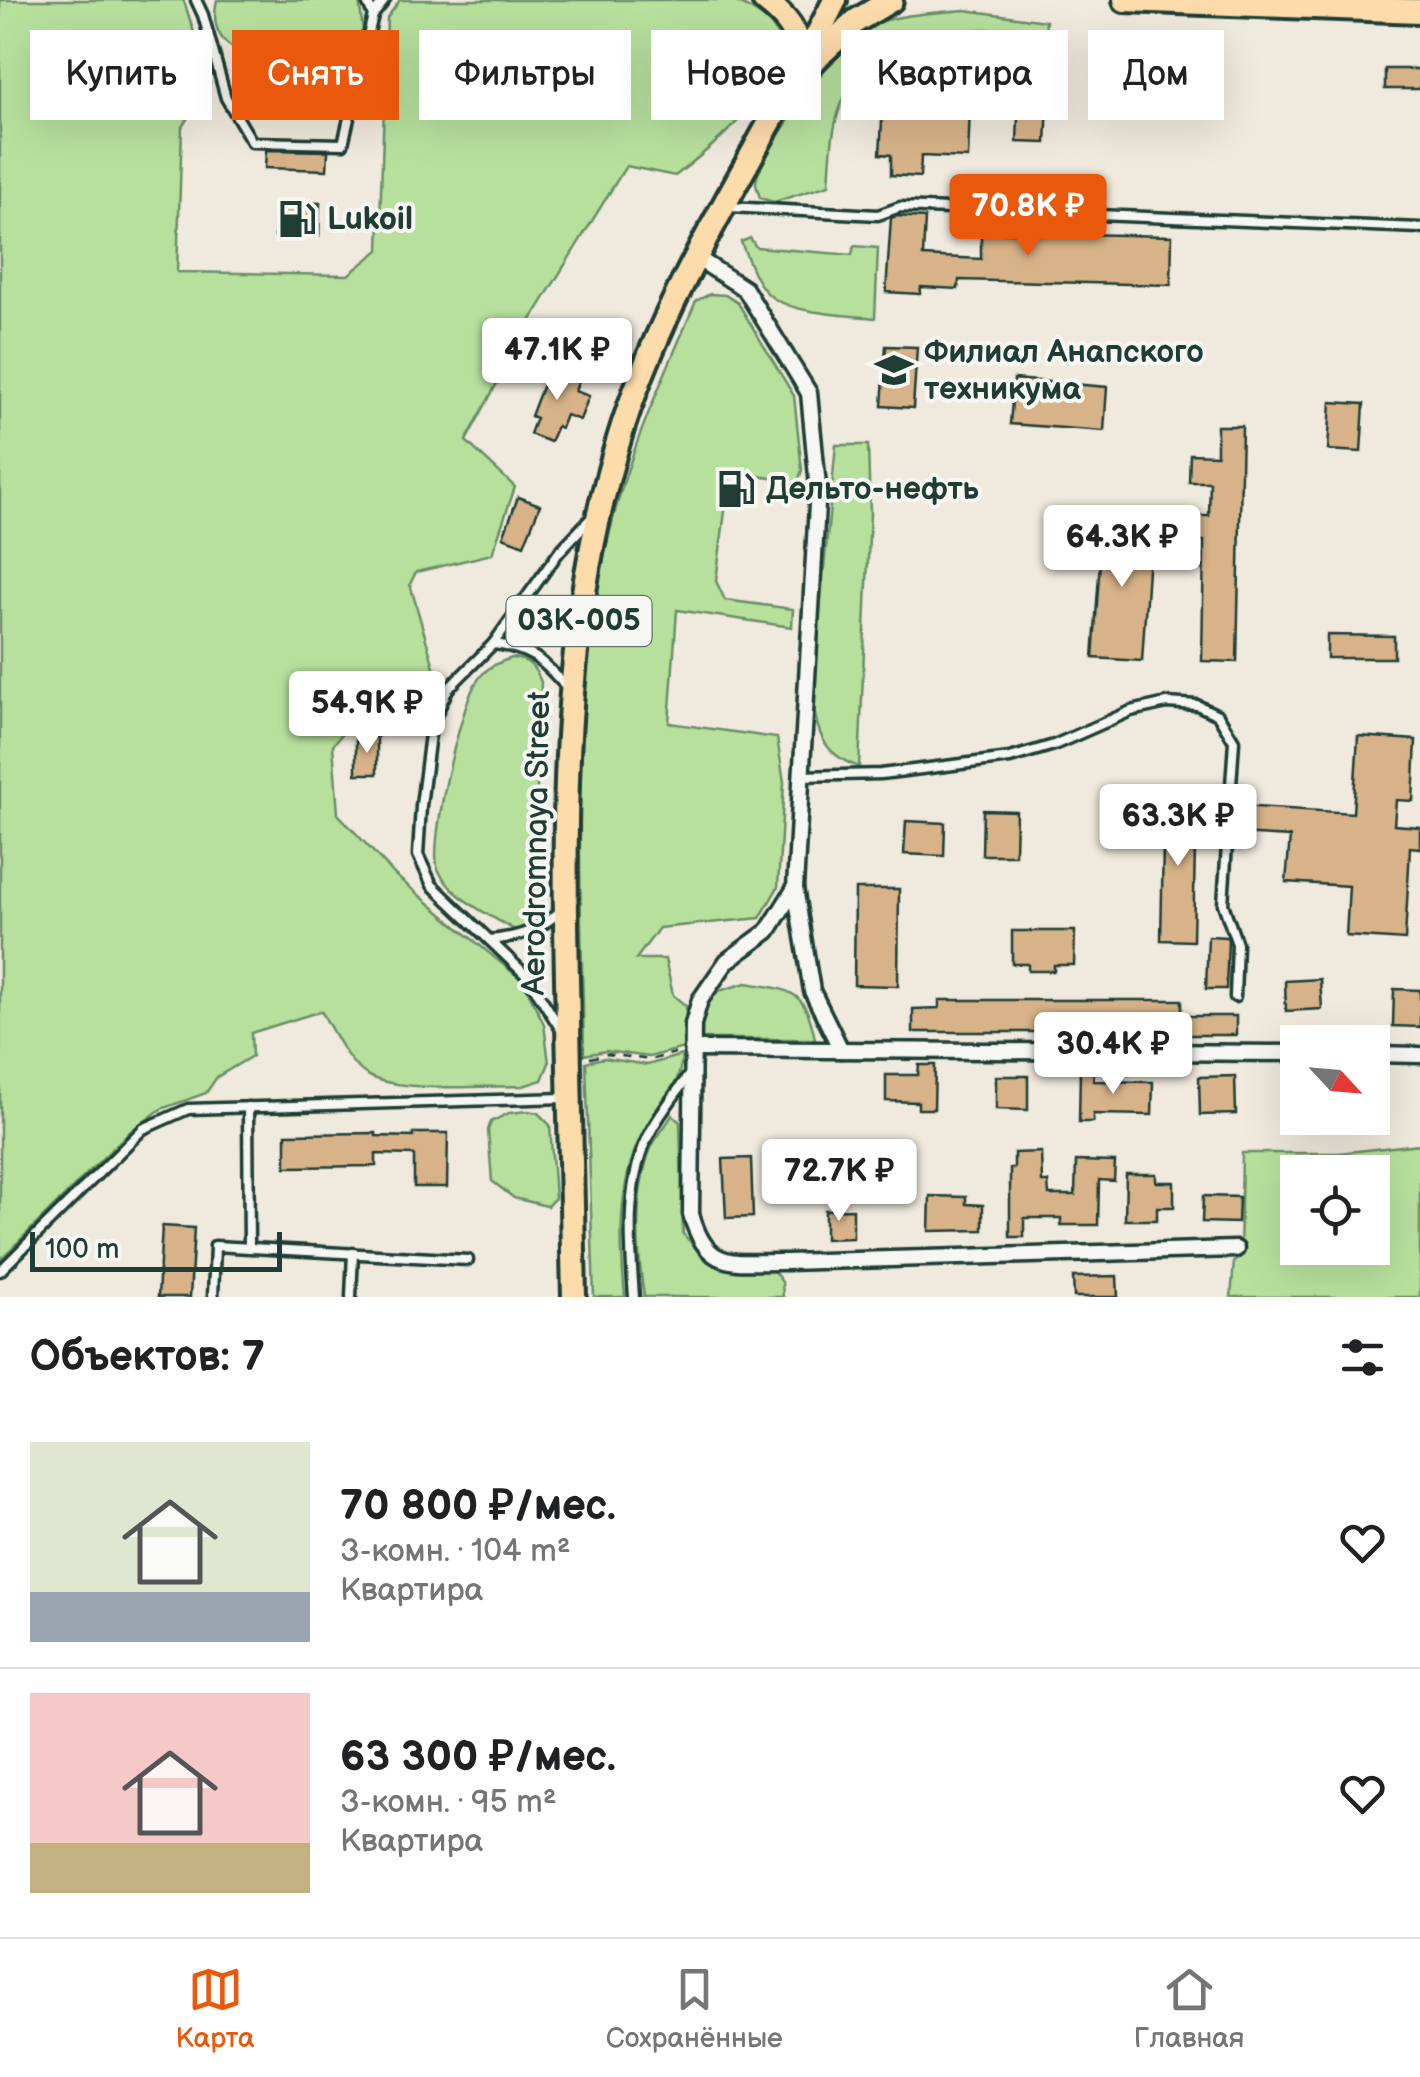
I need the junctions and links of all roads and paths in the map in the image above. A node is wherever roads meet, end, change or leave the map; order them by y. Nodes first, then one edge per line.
1 (196, 0) edge
2 (208, 0) edge
3 (366, 0) edge
4 (385, 0) edge
5 (764, 0) edge
6 (835, 0) edge
7 (891, 0) edge
8 (1125, 0) edge
9 (1420, 11) edge
10 (203, 15) junction
11 (373, 15) junction
12 (792, 30) edge
13 (820, 30) edge
14 (821, 54) edge
15 (772, 120) edge
16 (721, 206) junction
17 (1420, 228) edge
18 (694, 256) junction
19 (601, 506) junction
20 (493, 644) junction
21 (570, 692) junction
22 (800, 776) junction
23 (796, 888) junction
24 (566, 907) junction
25 (490, 940) junction
26 (1235, 997) dead end
27 (692, 1049) junction
28 (841, 1050) junction
29 (568, 1051) junction
30 (1280, 1053) edge
31 (1390, 1054) edge
32 (1420, 1055) edge
33 (692, 1071) junction
34 (569, 1098) junction
35 (248, 1107) junction
36 (248, 1247) junction
37 (1236, 1249) dead end
38 (353, 1253) junction
39 (468, 1260) dead end
40 (0, 1271) edge
41 (213, 1297) edge
42 (351, 1297) edge
43 (574, 1297) edge
44 (634, 1297) edge

1 - 10 lane
2 - 10 lane
3 - 11 lane
4 - 11 lane
5 - 12 main road
6 - 13 main road, Aerodromnaya Street / 03К-005
7 - 14 main road, Aerodromnaya Street
8 - 9 main road
10 - 11 lane
15 - 16 main road, Aerodromnaya Street / 03К-005
16 - 17 lane
16 - 18 main road, Aerodromnaya Street / 03К-005
18 - 19 main road, Aerodromnaya Street / 03К-005
18 - 22 street
19 - 20 lane
19 - 21 main road, Aerodromnaya Street / 03К-005
20 - 21 lane
20 - 25 lane
21 - 24 main road, Aerodromnaya Street / 03К-005
22 - 23 street
22 - 26 lane
23 - 27 street
23 - 28 street
24 - 25 lane
24 - 29 main road, Aerodromnaya Street / 03К-005
25 - 29 lane
27 - 28 street
27 - 29 path
27 - 33 street
28 - 30 street
29 - 34 main road, Aerodromnaya Street / 03К-005
31 - 32 street
33 - 37 street
33 - 44 lane
34 - 35 lane
34 - 43 main road, Aerodromnaya Street / 03К-005
35 - 36 lane
35 - 40 lane
36 - 38 lane
36 - 41 lane
38 - 39 lane
38 - 42 lane

